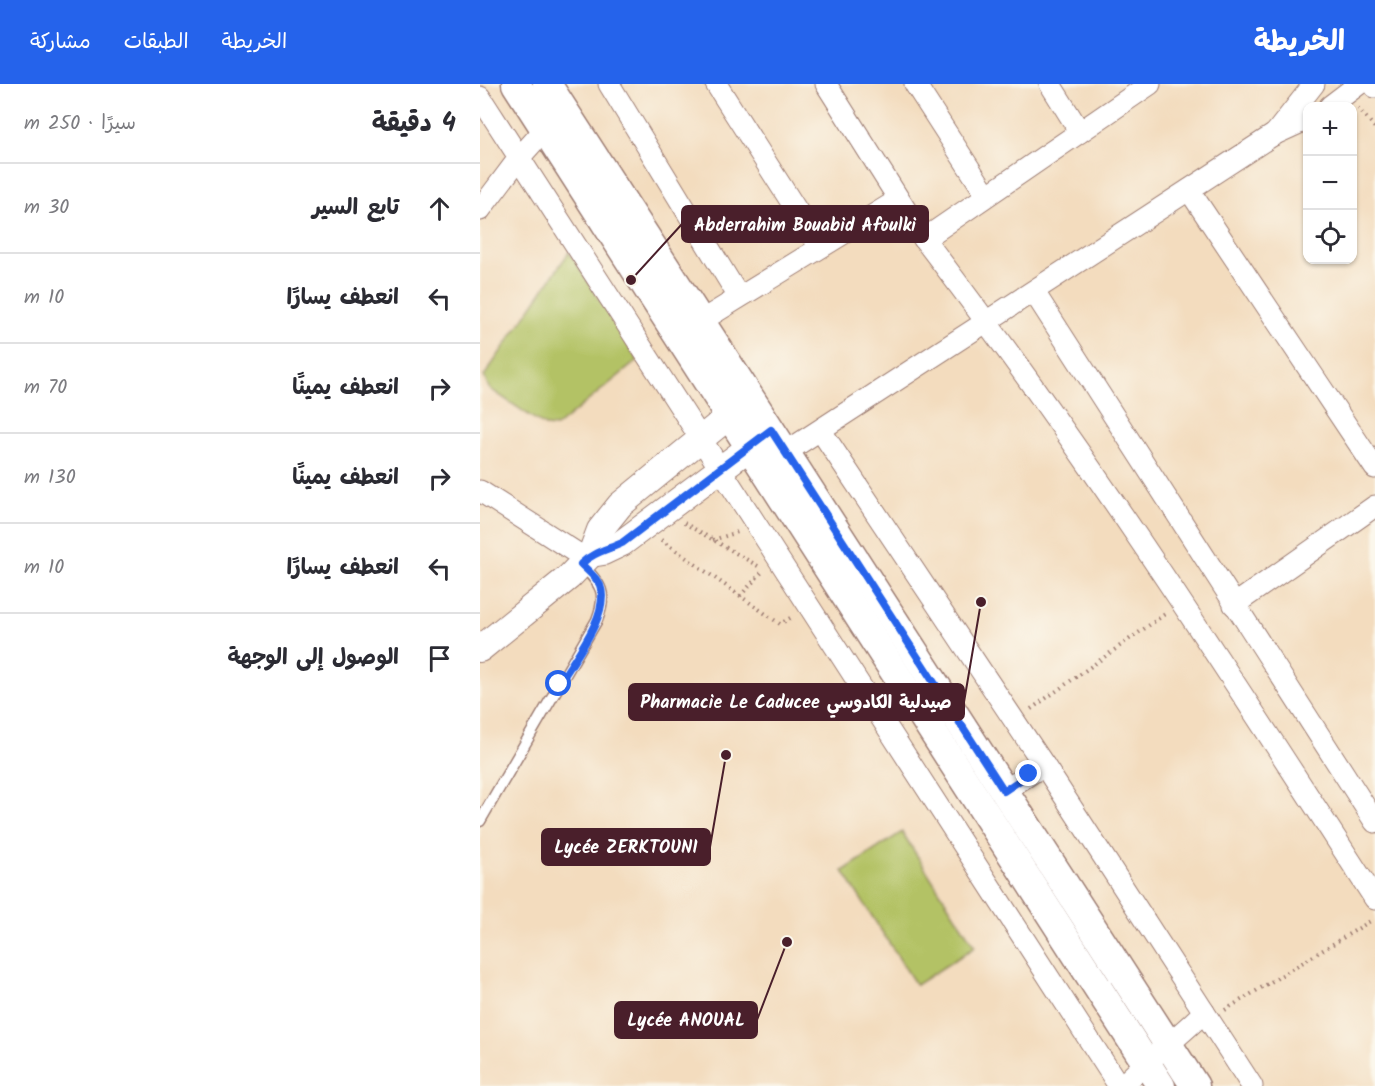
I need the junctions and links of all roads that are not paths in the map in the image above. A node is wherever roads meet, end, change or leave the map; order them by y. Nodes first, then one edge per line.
1 (516, 84) edge
2 (547, 84) edge
3 (609, 84) edge
4 (716, 84) edge
5 (826, 84) edge
6 (915, 84) edge
7 (1050, 84) edge
8 (1150, 84) edge
9 (1314, 84) edge
10 (1368, 88) edge
11 (480, 97) edge
12 (1338, 102) edge
13 (1303, 121) edge
14 (545, 129) junction
15 (1080, 132) junction
16 (1273, 135) junction
17 (519, 158) junction
18 (1189, 190) junction
19 (986, 194) junction
20 (898, 200) junction
21 (480, 210) edge
22 (924, 239) junction
23 (820, 247) junction
24 (1034, 292) junction
25 (739, 297) junction
26 (701, 321) junction
27 (988, 322) junction
28 (751, 398) junction
29 (730, 417) junction
30 (821, 431) junction
31 (702, 437) junction
32 (769, 443) junction
33 (720, 467) junction
34 (1375, 468) edge
35 (480, 491) edge
36 (1375, 506) edge
37 (586, 559) junction
38 (1234, 605) junction
39 (486, 637) edge
40 (1044, 765) junction
41 (1004, 791) junction
42 (480, 821) edge
43 (1375, 822) edge
44 (1375, 898) edge
45 (1206, 1016) junction
46 (1169, 1046) junction
47 (1145, 1062) junction
48 (1120, 1086) edge
49 (1161, 1086) edge
50 (1195, 1086) edge
51 (1252, 1086) edge

1 - 14 main road
2 - 26 main road
3 - 25 street
4 - 23 street
5 - 20 street
6 - 19 street
7 - 15 street
8 - 15 street
9 - 16 street
10 - 12 street
11 - 17 street
13 - 16 street
14 - 17 street
14 - 29 main road
15 - 19 street
16 - 18 street
17 - 21 street
17 - 31 street
18 - 24 street
18 - 34 street
19 - 22 street
20 - 22 street
20 - 23 street
22 - 27 street
23 - 25 street
24 - 27 street
24 - 38 street
25 - 26 street
26 - 28 main road
27 - 30 street
27 - 44 street
28 - 29 street
28 - 32 main road
29 - 31 street
29 - 32 main road
30 - 32 street
30 - 40 street
31 - 33 street
31 - 37 street
32 - 33 street
32 - 41 main road
32 - 47 main road
33 - 37 street
33 - 48 street
35 - 37 street
36 - 38 street
37 - 39 street
37 - 42 lane
38 - 43 street
40 - 41 street
40 - 45 street
41 - 46 main road
45 - 46 street
45 - 51 street
46 - 47 street
46 - 50 main road
47 - 48 street
47 - 49 main road

